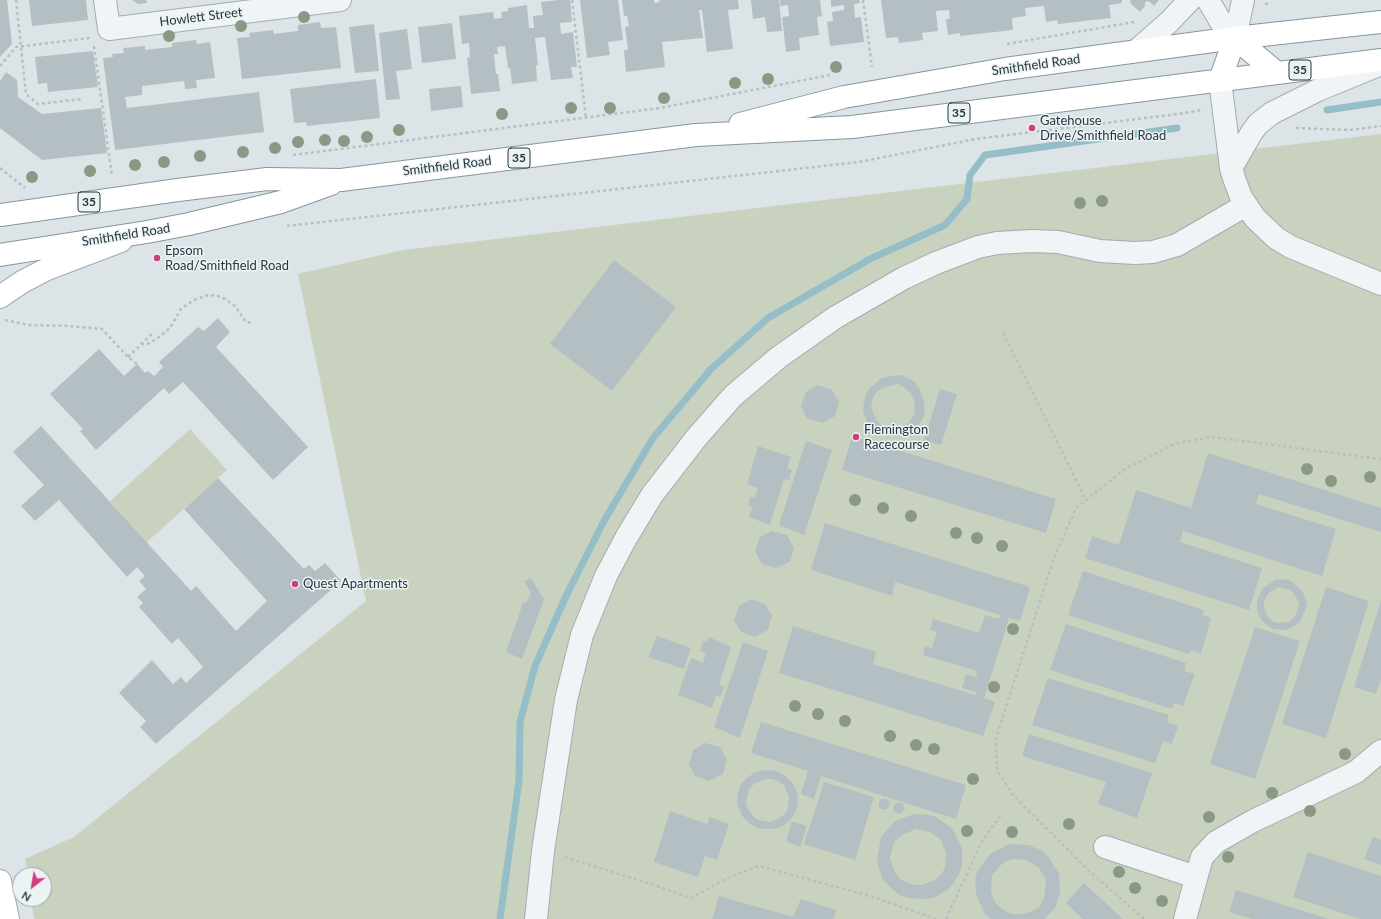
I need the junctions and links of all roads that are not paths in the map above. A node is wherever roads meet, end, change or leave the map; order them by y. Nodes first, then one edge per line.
1 (105, 0) edge
2 (340, 0) edge
3 (1190, 0) edge
4 (1208, 0) edge
5 (1242, 4) edge
6 (1381, 22) edge
7 (1235, 38) junction
8 (1136, 51) junction
9 (1381, 60) edge
10 (1381, 64) edge
11 (1277, 73) junction
12 (1220, 80) junction
13 (696, 135) junction
14 (1231, 168) junction
15 (341, 180) junction
16 (178, 190) junction
17 (1246, 205) junction
18 (236, 212) junction
19 (0, 215) edge
20 (147, 232) junction
21 (0, 255) edge
22 (1381, 284) edge
23 (1, 308) edge
24 (1381, 751) edge
25 (1105, 847) dead end
26 (1196, 877) junction
27 (0, 881) edge
28 (1191, 914) edge
29 (8, 919) edge
30 (536, 919) edge

1 - 2 street, Howlett Street
3 - 8 street
4 - 7 street
5 - 7 street
6 - 7 main road, Smithfield Road / 35
7 - 8 main road, Smithfield Road / 35
7 - 11 main road
7 - 12 main road
8 - 13 main road, Smithfield Road / 35
9 - 11 main road, Smithfield Road / 35
10 - 14 street
11 - 12 main road, Smithfield Road / 35
12 - 13 main road, Smithfield Road / 35
12 - 14 street
13 - 15 main road, Smithfield Road / 35
14 - 17 street
15 - 16 main road, Smithfield Road / 35
15 - 18 main road, Smithfield Road / 35
16 - 18 main road
16 - 19 main road, Smithfield Road / 35
17 - 22 street
17 - 30 street
18 - 20 main road, Smithfield Road / 35
20 - 21 main road, Smithfield Road / 35
20 - 23 main road
24 - 26 street
25 - 26 street
26 - 28 street
27 - 29 main road

